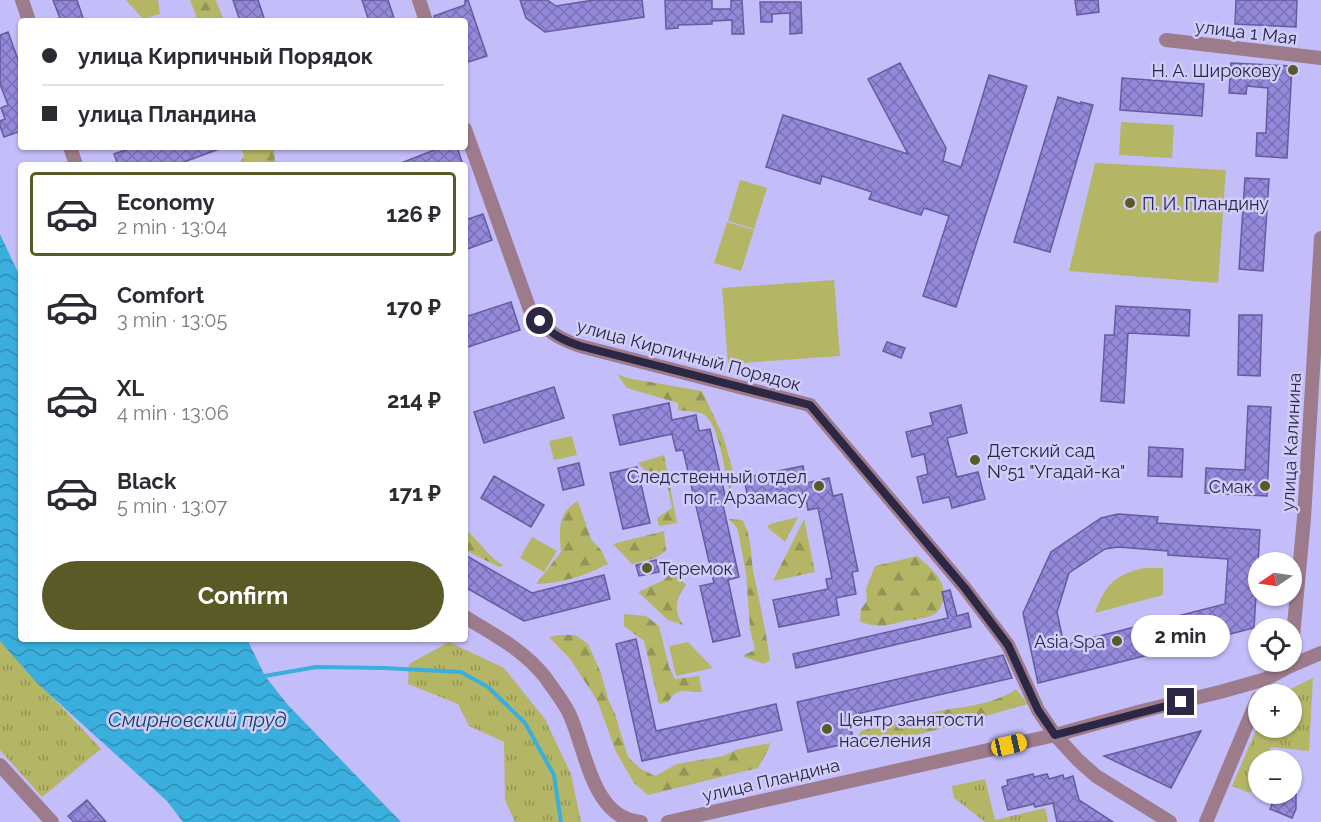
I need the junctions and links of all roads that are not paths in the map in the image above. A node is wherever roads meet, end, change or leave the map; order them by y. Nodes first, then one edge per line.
1 (22, 0) edge
2 (419, 0) edge
3 (28, 18) edge
4 (425, 18) edge
5 (1166, 40) dead end
6 (1321, 58) edge
7 (468, 137) edge
8 (1321, 238) edge
9 (1295, 618) edge
10 (468, 619) edge
11 (1321, 653) edge
12 (1302, 659) edge
13 (1276, 672) edge
14 (1266, 679) junction
15 (1264, 684) edge
16 (1248, 722) edge
17 (1055, 735) junction
18 (0, 765) edge
19 (52, 822) edge
20 (641, 822) edge
21 (668, 822) edge
22 (1170, 822) edge
23 (1206, 822) edge

1 - 3 street
2 - 4 street
5 - 6 street, улица 1 Мая
7 - 17 street, улица Кирпичный Порядок
8 - 9 street, улица Калинина
10 - 20 street
11 - 12 street, улица Пландина
13 - 14 street, улица Пландина
14 - 15 street
14 - 17 street, улица Пландина
16 - 23 street
17 - 21 street, улица Пландина
17 - 22 street, улица Кирпичный Порядок
18 - 19 street

